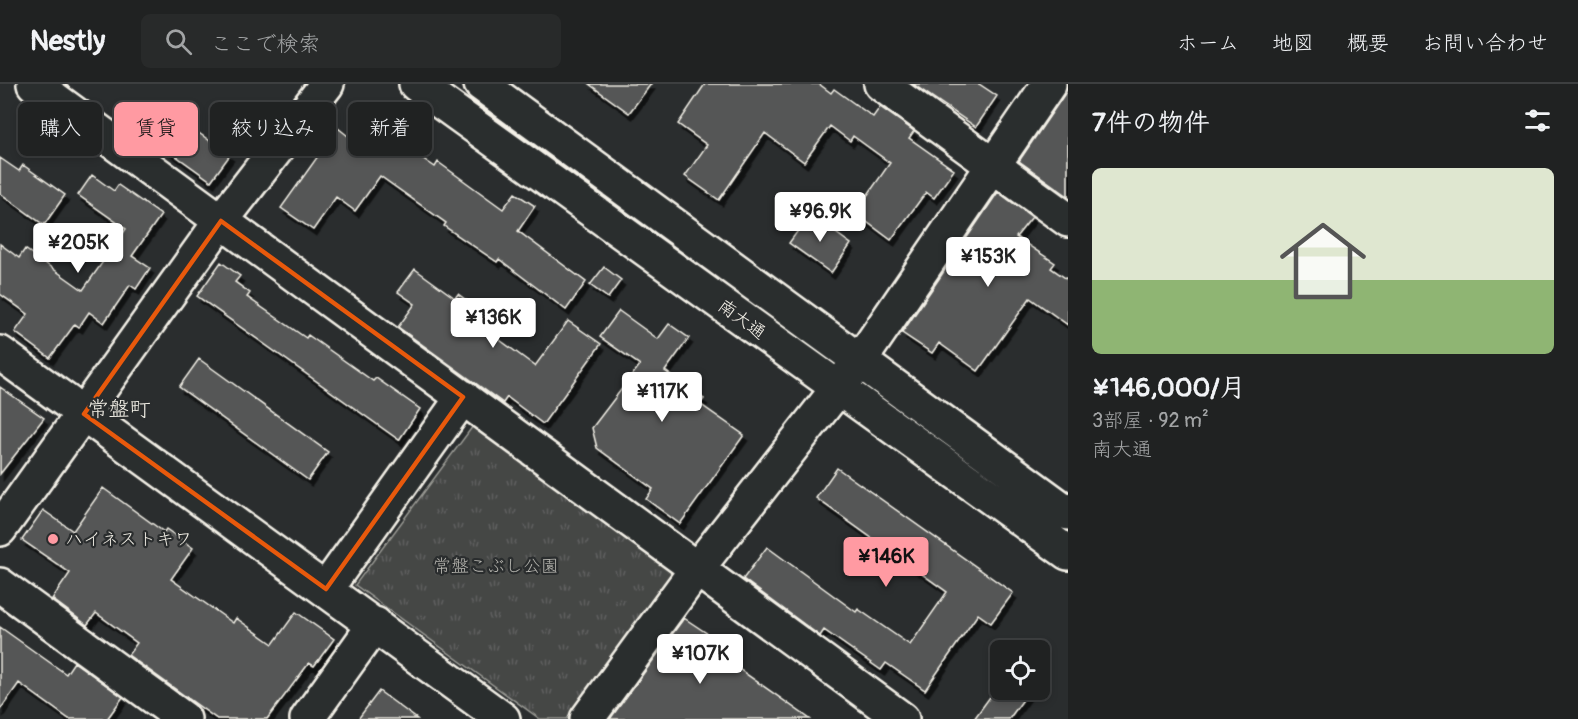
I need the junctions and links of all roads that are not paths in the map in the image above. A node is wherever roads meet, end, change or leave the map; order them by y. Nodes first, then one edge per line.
1 (34, 84) edge
2 (327, 84) edge
3 (416, 84) edge
4 (481, 84) edge
5 (881, 84) edge
6 (1049, 84) edge
7 (992, 165) junction
8 (1068, 220) edge
9 (221, 221) junction
10 (0, 353) edge
11 (861, 360) junction
12 (839, 389) junction
13 (463, 397) junction
14 (84, 414) junction
15 (1068, 513) edge
16 (0, 529) edge
17 (1068, 553) edge
18 (696, 570) junction
19 (0, 585) edge
20 (327, 589) junction
21 (375, 624) junction
22 (184, 719) edge
23 (307, 719) edge
24 (503, 719) edge
25 (587, 719) edge
26 (902, 719) edge

1 - 9 street
2 - 9 street
3 - 12 street, 南大通
4 - 11 street, 南大通
5 - 7 street
6 - 7 street
7 - 8 street
7 - 11 street
9 - 13 street
9 - 14 street
10 - 14 street
11 - 12 street
11 - 15 street, 南大通
12 - 17 street, 南大通
12 - 18 street
13 - 18 street
13 - 20 street
14 - 16 street
14 - 20 street
18 - 25 street
18 - 26 street
19 - 22 street
20 - 21 street
21 - 23 street
21 - 24 street

